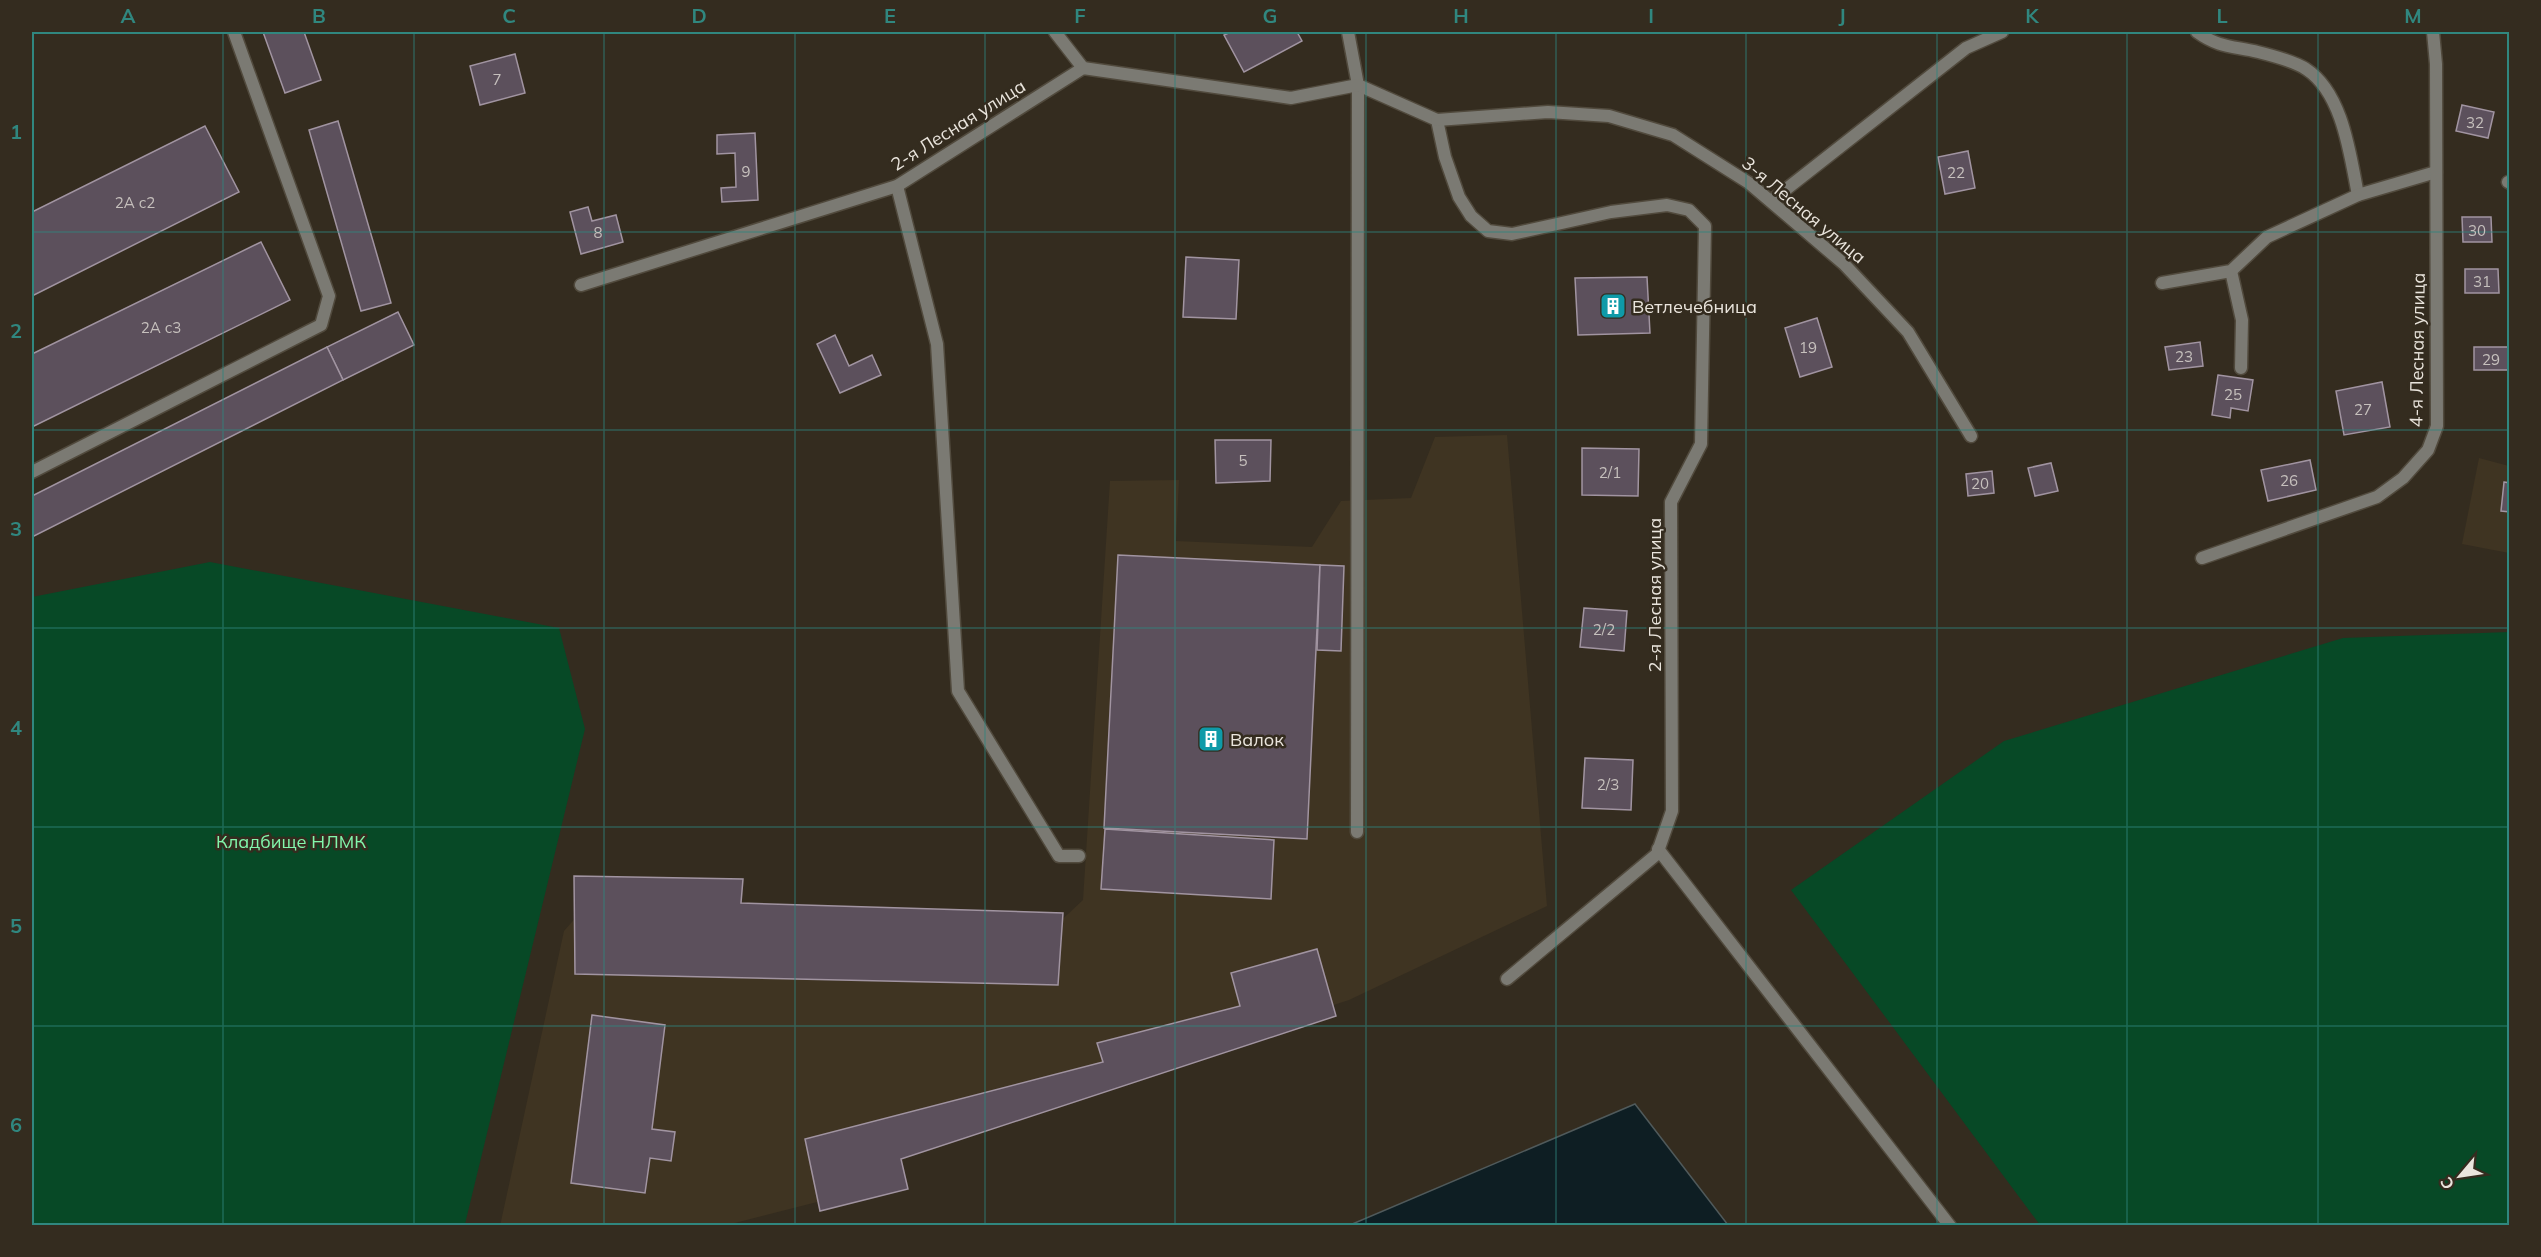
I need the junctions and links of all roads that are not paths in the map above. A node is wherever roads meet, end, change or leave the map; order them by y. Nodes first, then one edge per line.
1 (234, 32) edge
2 (1055, 32) edge
3 (1348, 32) edge
4 (2002, 32) edge
5 (2197, 32) edge
6 (2433, 32) edge
7 (1083, 68) junction
8 (1358, 85) junction
9 (1437, 120) junction
10 (2436, 172) junction
11 (897, 186) junction
12 (2358, 195) junction
13 (1771, 201) junction
14 (2231, 271) junction
15 (2162, 283) dead end
16 (581, 285) dead end
17 (2241, 368) dead end
18 (1971, 436) dead end
19 (32, 472) edge
20 (2202, 558) dead end
21 (1357, 832) dead end
22 (1658, 849) junction
23 (1079, 856) dead end
24 (1508, 979) dead end
25 (1950, 1226) edge

1 - 19 street
2 - 7 street
3 - 8 street
4 - 13 street
5 - 12 street
6 - 10 street, 4-я Лесная улица
7 - 8 street
7 - 11 street, 2-я Лесная улица
8 - 9 street
8 - 21 street
9 - 13 street, 3-я Лесная улица
9 - 22 street, 2-я Лесная улица
10 - 12 street
10 - 20 street, 4-я Лесная улица
11 - 16 street, 2-я Лесная улица
11 - 23 street
12 - 14 street
13 - 18 street, 3-я Лесная улица
14 - 15 street
14 - 17 street
22 - 24 street, 2-я Лесная улица
22 - 25 street

